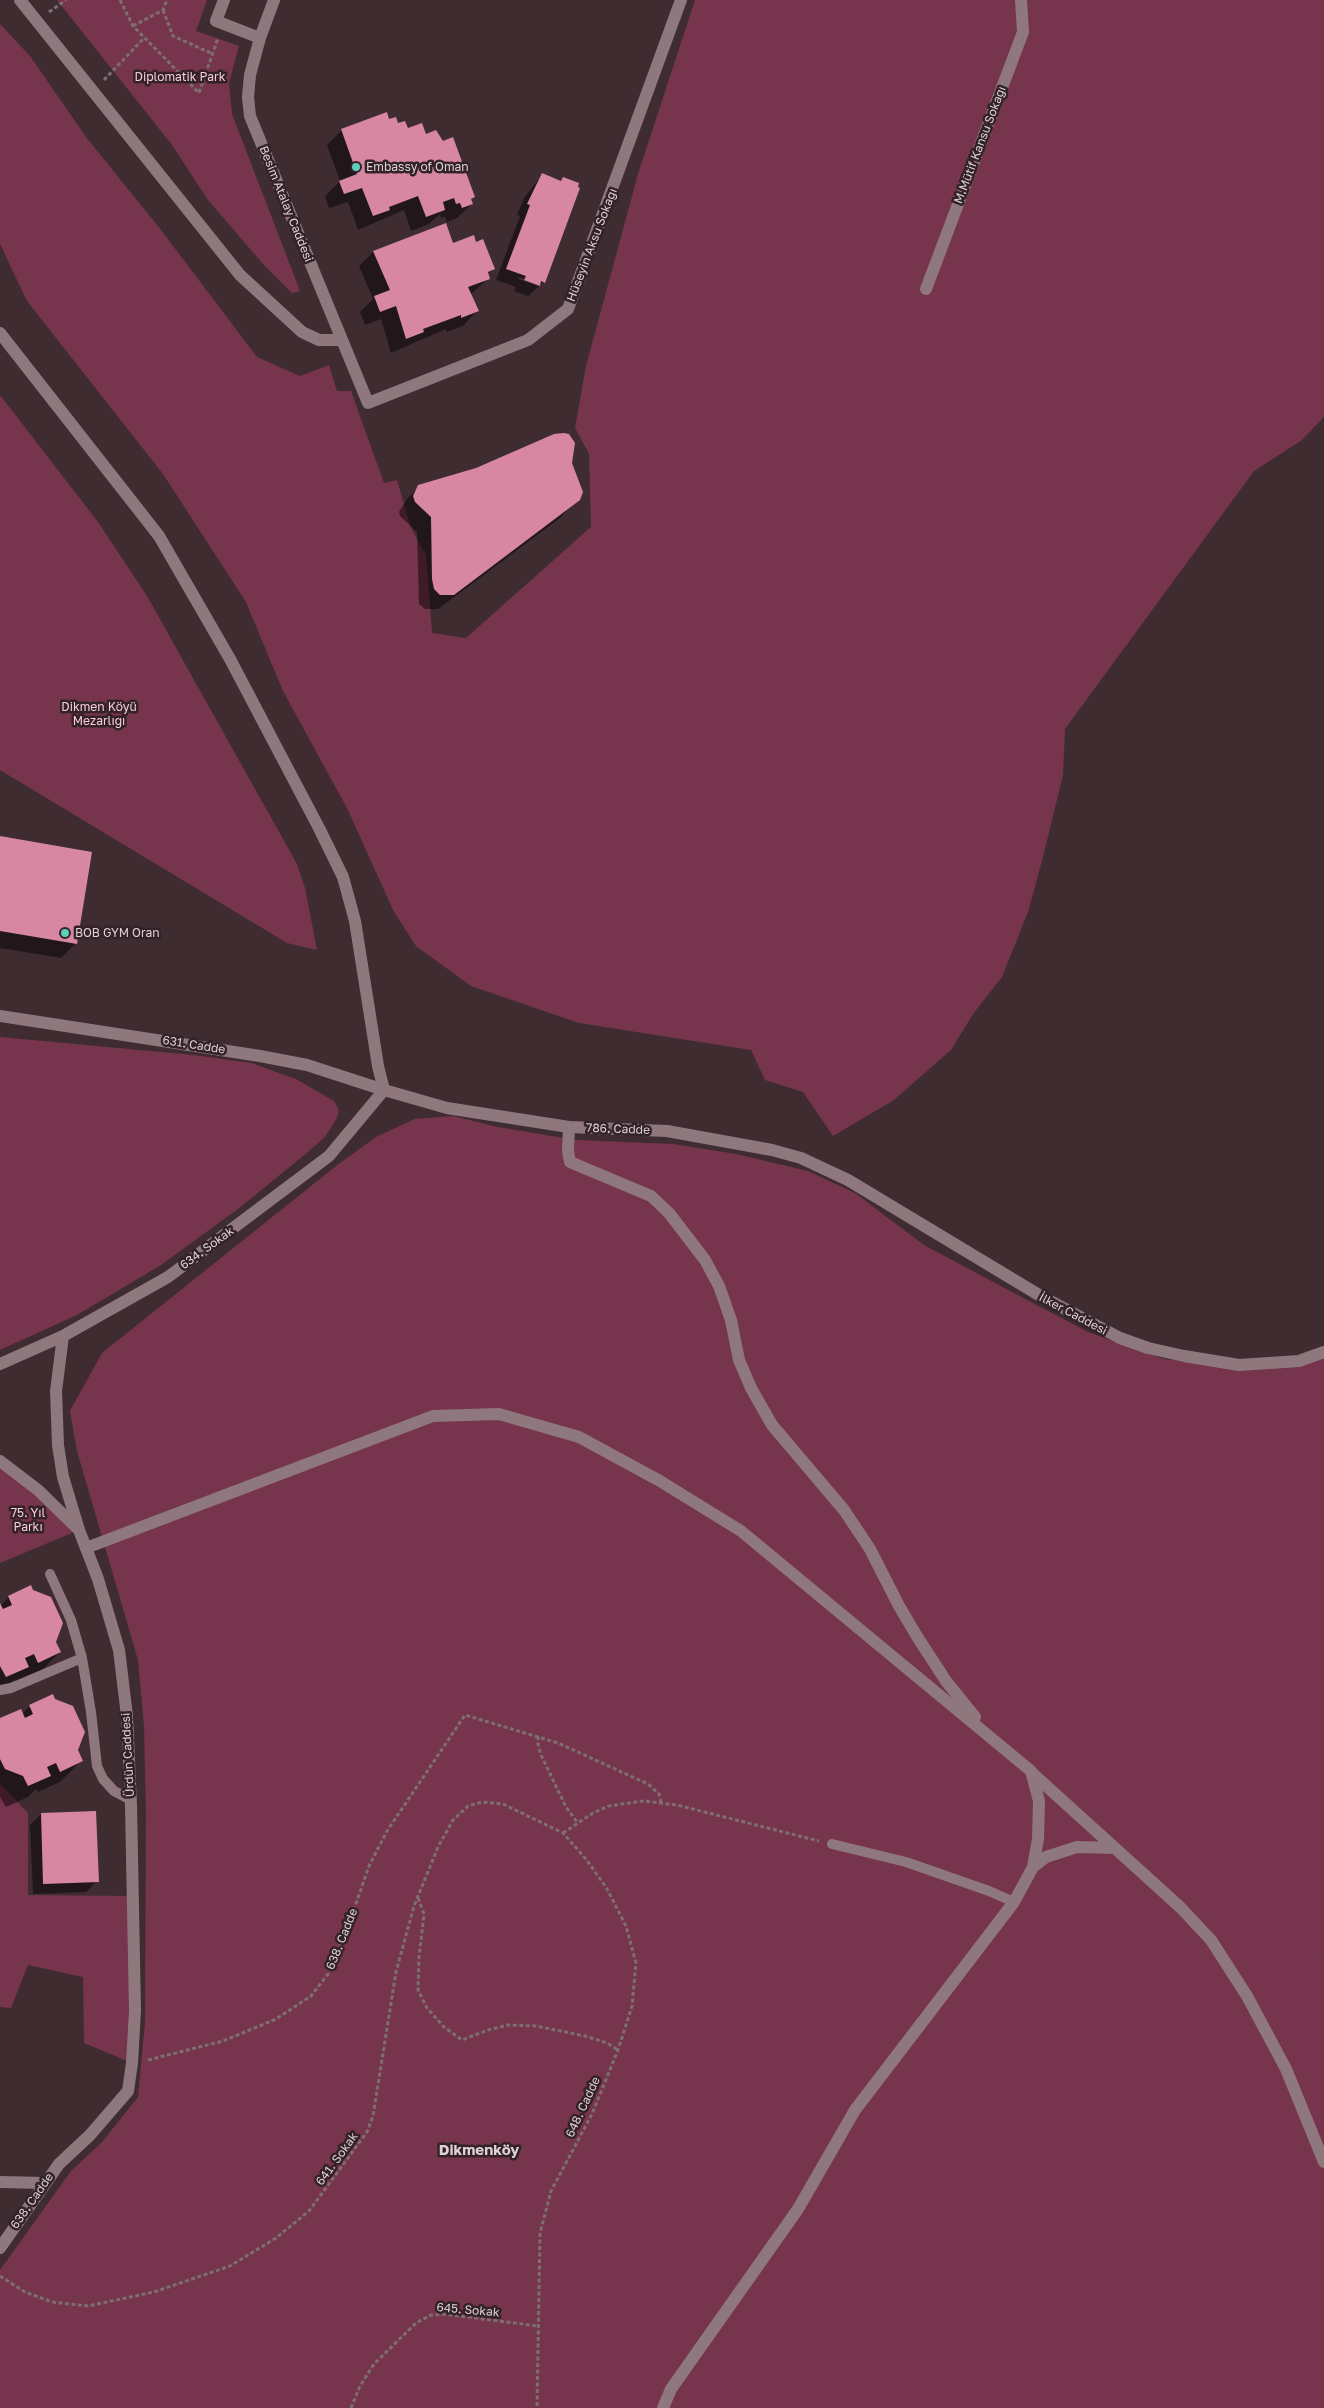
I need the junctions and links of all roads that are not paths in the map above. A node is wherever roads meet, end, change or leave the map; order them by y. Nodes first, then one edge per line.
1 (20, 0) edge
2 (224, 0) edge
3 (274, 0) edge
4 (681, 0) edge
5 (1021, 0) edge
6 (260, 38) junction
7 (926, 288) dead end
8 (0, 333) edge
9 (342, 340) junction
10 (368, 403) joint
11 (0, 1016) edge
12 (384, 1090) junction
13 (569, 1127) junction
14 (848, 1180) joint
15 (63, 1336) junction
16 (1324, 1352) edge
17 (0, 1364) edge
18 (0, 1461) edge
19 (79, 1530) junction
20 (86, 1548) junction
21 (50, 1574) dead end
22 (82, 1658) junction
23 (0, 1690) edge
24 (1031, 1771) junction
25 (131, 1800) junction
26 (832, 1844) road end
27 (1115, 1848) junction
28 (1032, 1867) junction
29 (1014, 1902) junction
30 (128, 2091) joint
31 (1324, 2162) edge
32 (0, 2182) edge
33 (45, 2183) junction
34 (0, 2248) edge
35 (663, 2408) edge

1 - 9 street
2 - 6 street
3 - 6 street, Besim Atalay Caddesi
4 - 10 street, Hüseyin Aksu Sokağı
5 - 7 street, M.Mütif Kansu Sokağı
6 - 9 street, Besim Atalay Caddesi
8 - 12 street
9 - 10 street, Besim Atalay Caddesi
11 - 12 street, 631. Cadde
12 - 13 street, 786. Cadde
12 - 15 street, 634. Sokak
13 - 14 street, 786. Cadde
13 - 24 street
14 - 16 street, İlker Caddesi
15 - 17 street, 634. Sokak
15 - 19 street
18 - 19 street, Ürdün Caddesi
19 - 20 street, Ürdün Caddesi
20 - 24 street
20 - 25 street, Ürdün Caddesi
21 - 22 lane
22 - 23 lane
22 - 25 lane
24 - 27 street
24 - 28 street
25 - 30 street, Ürdün Caddesi
26 - 29 lane
27 - 28 street
27 - 31 street
28 - 29 street
29 - 35 street
30 - 33 street, 638. Cadde
32 - 33 street
33 - 34 street, 638. Cadde

